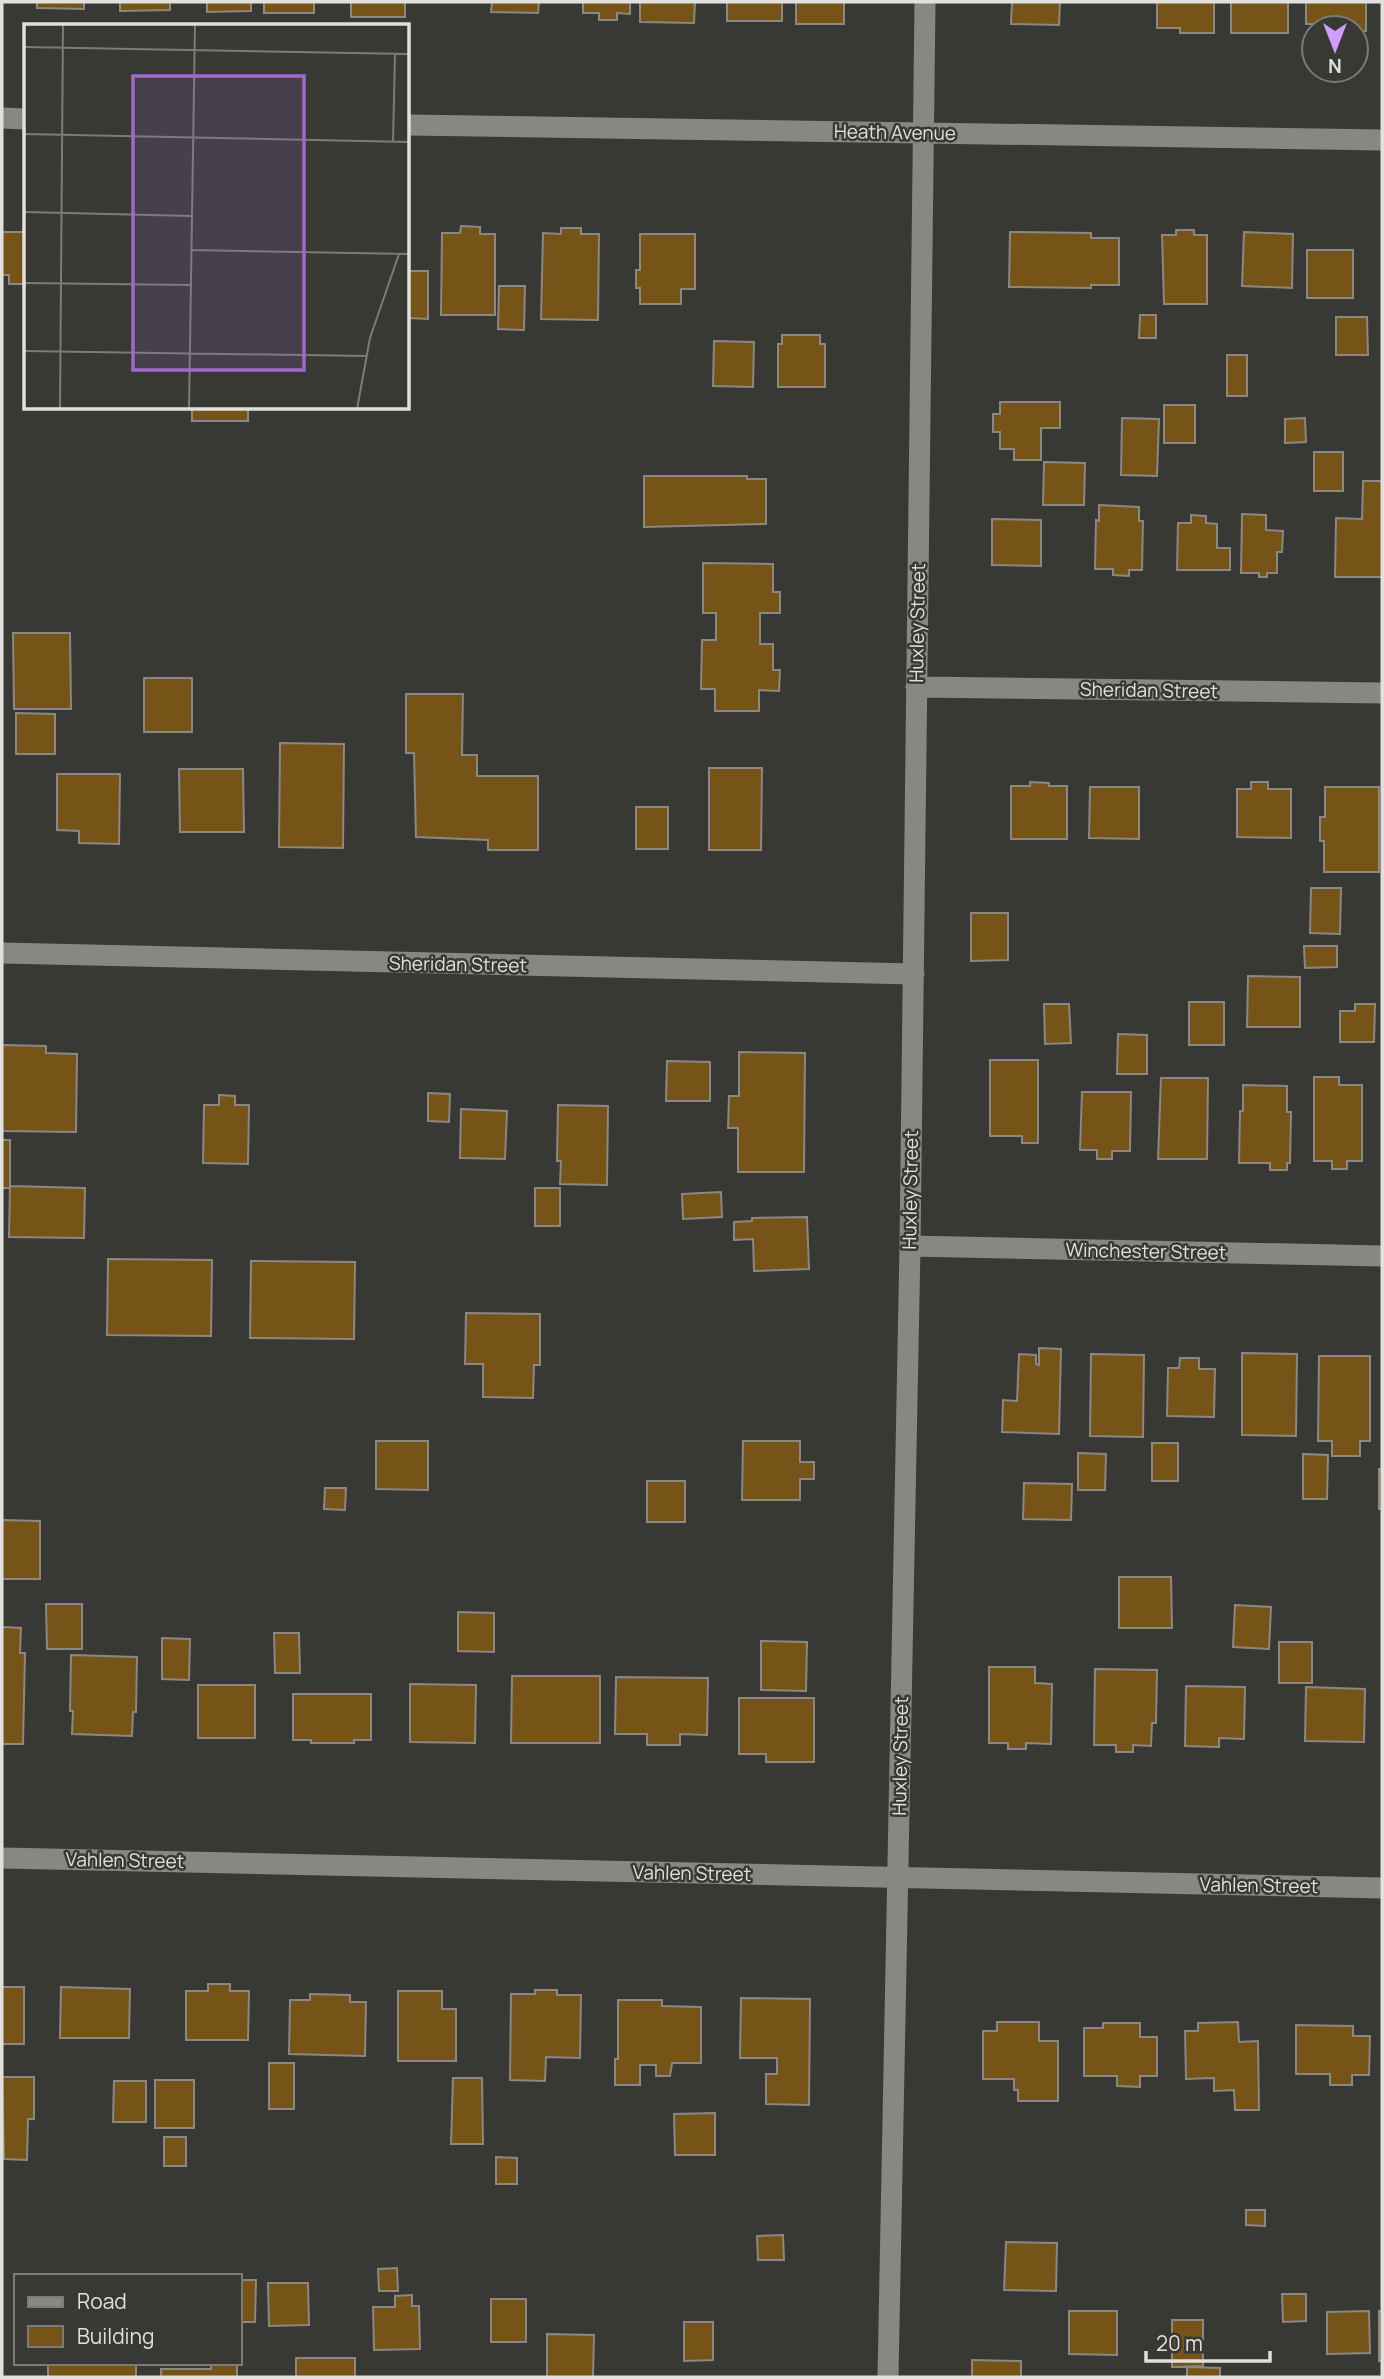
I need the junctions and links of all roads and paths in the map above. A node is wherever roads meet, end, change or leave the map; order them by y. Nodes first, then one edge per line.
1 (925, 2) edge
2 (2, 118) edge
3 (24, 119) edge
4 (410, 125) edge
5 (924, 133) junction
6 (1382, 140) edge
7 (916, 687) junction
8 (1382, 693) edge
9 (2, 953) edge
10 (914, 974) junction
11 (909, 1246) junction
12 (1382, 1256) edge
13 (2, 1858) edge
14 (897, 1877) junction
15 (1382, 1888) edge
16 (888, 2377) edge

1 - 5 street, Huxley Street
2 - 3 street
4 - 5 street, Heath Avenue
5 - 6 street, Heath Avenue
5 - 7 street, Huxley Street
7 - 8 street, Sheridan Street
7 - 10 street, Huxley Street
9 - 10 street, Sheridan Street
10 - 11 street, Huxley Street
11 - 12 street, Winchester Street
11 - 14 street, Huxley Street
13 - 14 street, Vahlen Street
14 - 15 street, Vahlen Street
14 - 16 street, Huxley Street

